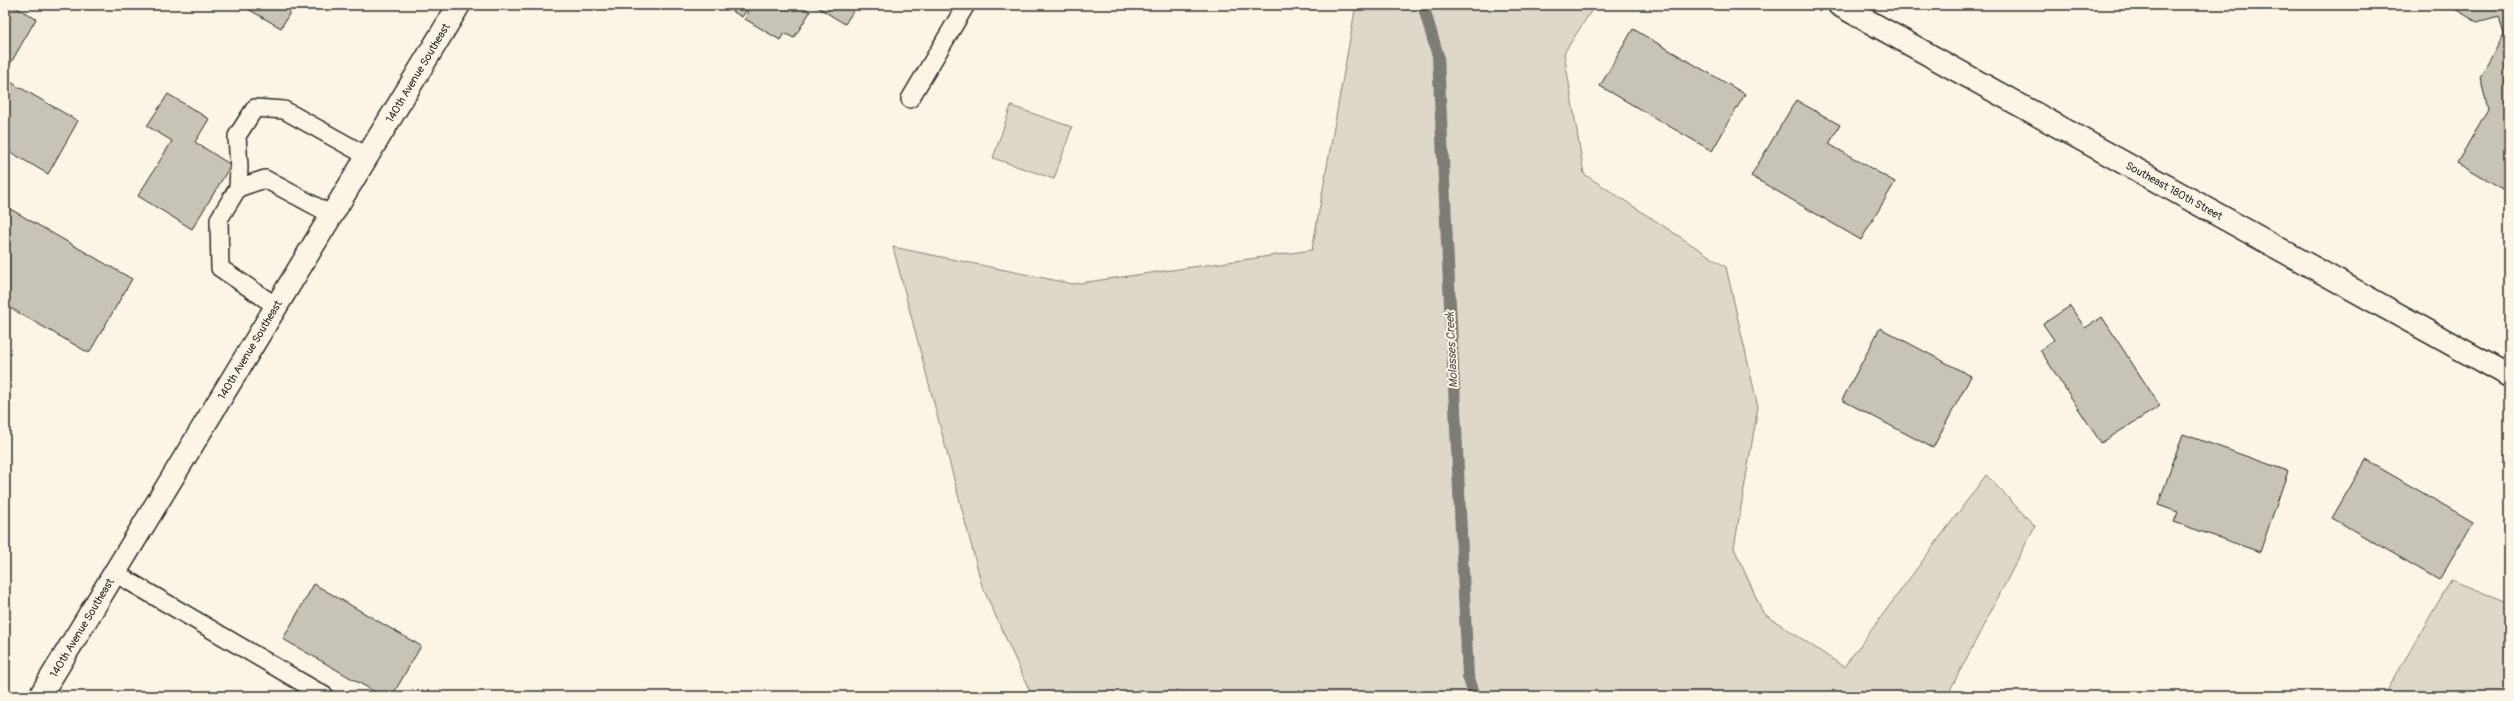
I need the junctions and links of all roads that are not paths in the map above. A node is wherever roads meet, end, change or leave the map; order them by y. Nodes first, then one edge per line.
1 (459, 5) edge
2 (966, 5) edge
3 (1839, 5) edge
4 (910, 99) dead end
5 (367, 156) junction
6 (238, 188) junction
7 (332, 215) junction
8 (276, 306) junction
9 (2509, 376) edge
10 (115, 573) junction
11 (40, 696) edge
12 (325, 696) edge

1 - 5 main road, 140th Avenue Southeast
2 - 4 lane
3 - 9 main road, Southeast 180th Street
5 - 6 lane
5 - 7 main road, 140th Avenue Southeast
6 - 7 lane
6 - 8 lane
7 - 8 main road, 140th Avenue Southeast
8 - 10 main road, 140th Avenue Southeast
10 - 11 main road, 140th Avenue Southeast
10 - 12 lane

